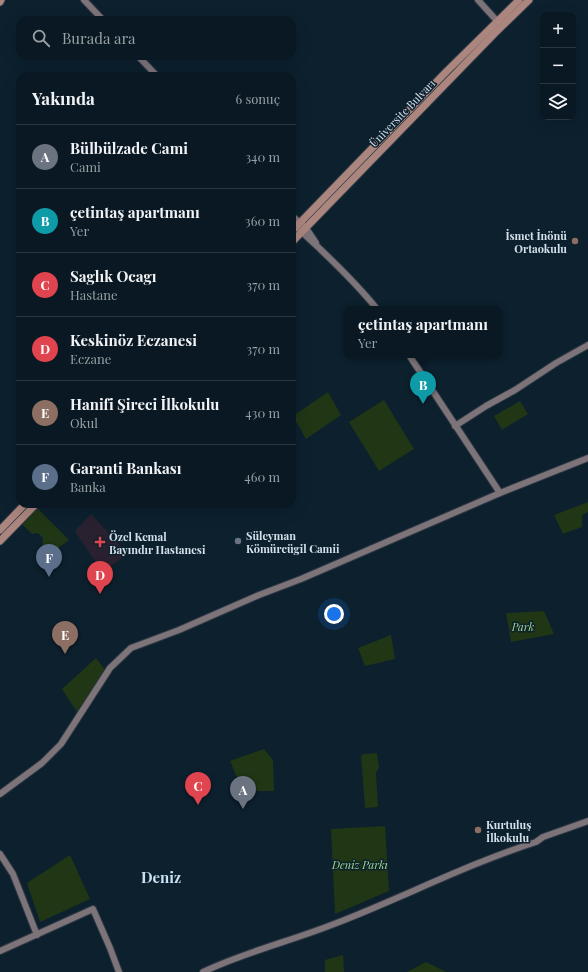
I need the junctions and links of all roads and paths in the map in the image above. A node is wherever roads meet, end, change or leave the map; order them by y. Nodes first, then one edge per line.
1 (84, 0) edge
2 (478, 0) edge
3 (519, 0) edge
4 (529, 0) edge
5 (99, 16) edge
6 (498, 22) junction
7 (142, 60) edge
8 (153, 72) edge
9 (298, 227) edge
10 (375, 306) edge
11 (588, 345) edge
12 (411, 358) edge
13 (456, 426) junction
14 (588, 458) edge
15 (500, 493) junction
16 (21, 508) edge
17 (32, 508) edge
18 (0, 530) edge
19 (0, 541) edge
20 (0, 794) edge
21 (588, 821) edge
22 (0, 854) edge
23 (37, 935) junction
24 (0, 951) edge
25 (119, 972) edge
26 (203, 972) edge

1 - 5 street
2 - 6 street
3 - 6 main road, Üniversite Bulvarı
4 - 9 main road, Üniversite Bulvarı
6 - 9 main road, Üniversite Bulvarı
7 - 8 street
9 - 10 street
11 - 13 street
12 - 13 street
13 - 15 street
14 - 15 street
15 - 20 street
16 - 18 main road
17 - 19 main road
21 - 26 street
22 - 23 street
23 - 24 street
23 - 25 street

